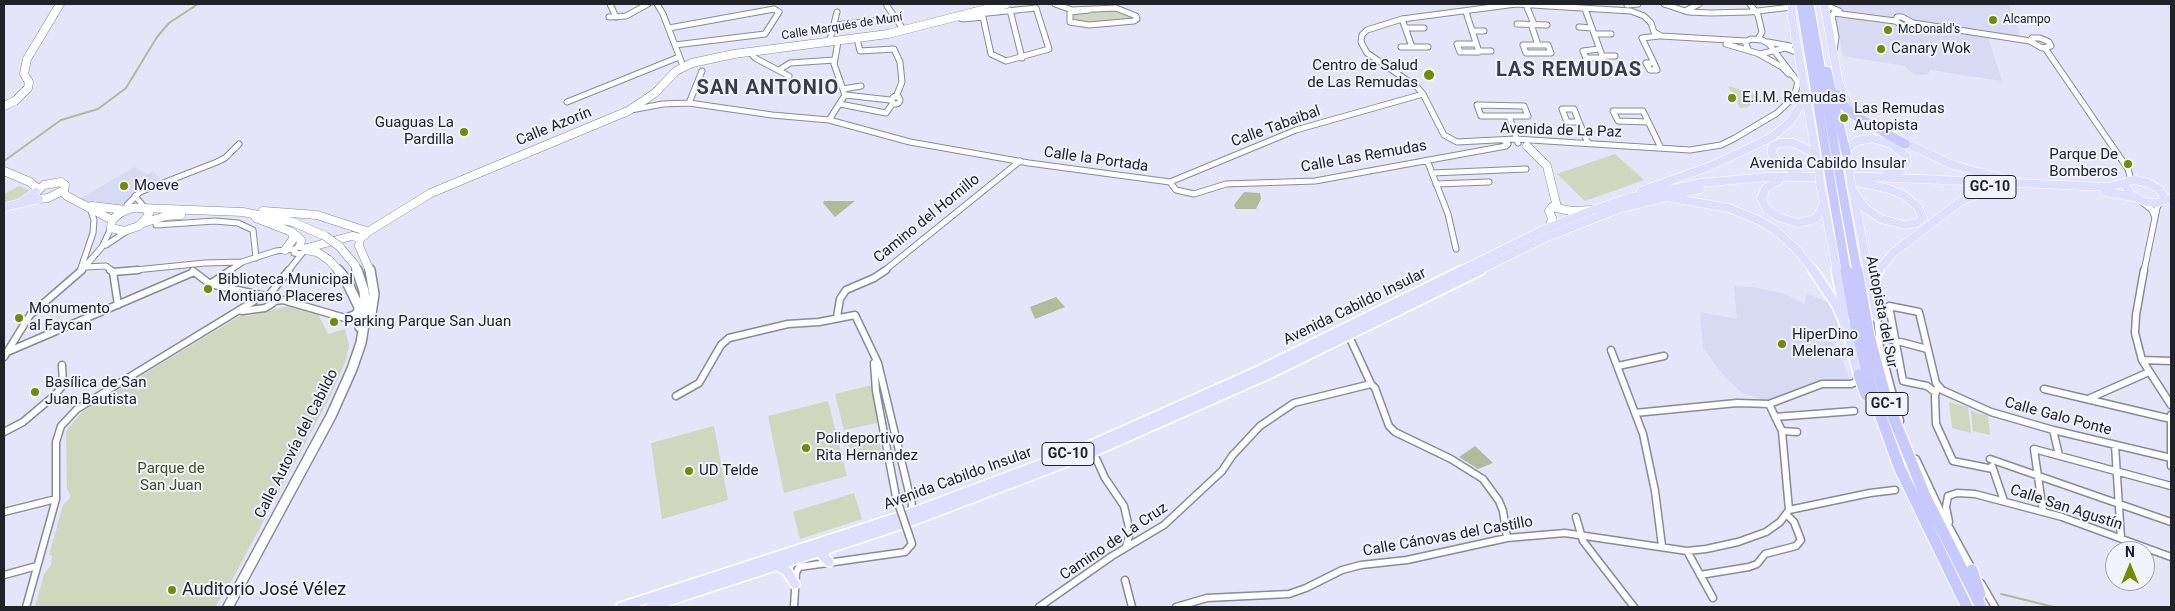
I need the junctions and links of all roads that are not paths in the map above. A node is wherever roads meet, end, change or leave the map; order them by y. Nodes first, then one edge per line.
1 (60, 4) edge
2 (610, 4) edge
3 (648, 4) edge
4 (657, 4) edge
5 (1055, 4) edge
6 (1627, 4) edge
7 (1638, 4) edge
8 (1664, 4) edge
9 (1699, 4) edge
10 (1750, 4) edge
11 (1809, 4) edge
12 (1824, 4) edge
13 (1829, 4) edge
14 (1526, 5) edge
15 (1795, 5) edge
16 (887, 6) dead end
17 (1008, 7) edge
18 (1585, 8) junction
19 (1089, 10) junction
20 (1685, 11) junction
21 (1756, 11) junction
22 (837, 12) dead end
23 (1466, 12) junction
24 (1630, 12) junction
25 (1840, 12) junction
26 (967, 13) junction
27 (955, 16) junction
28 (983, 16) junction
29 (616, 17) junction
30 (609, 18) dead end
31 (1068, 18) junction
32 (896, 19) junction
33 (1402, 19) junction
34 (1895, 20) junction
35 (1913, 23) junction
36 (1517, 24) dead end
37 (1532, 24) junction
38 (834, 25) junction
39 (1547, 25) dead end
40 (900, 26) junction
41 (1579, 27) dead end
42 (669, 28) junction
43 (911, 28) junction
44 (1406, 28) junction
45 (1424, 28) dead end
46 (1592, 28) junction
47 (1472, 31) junction
48 (1484, 31) dead end
49 (1654, 32) junction
50 (888, 34) junction
51 (1595, 34) junction
52 (1610, 34) dead end
53 (1649, 36) junction
54 (1662, 36) junction
55 (857, 39) junction
56 (1758, 39) junction
57 (1710, 40) junction
58 (1746, 41) junction
59 (2030, 41) junction
60 (838, 42) junction
61 (1766, 42) junction
62 (829, 43) junction
63 (1476, 44) junction
64 (675, 45) junction
65 (1538, 45) junction
66 (1797, 45) junction
67 (1401, 47) dead end
68 (1412, 47) junction
69 (1428, 47) dead end
70 (2045, 48) junction
71 (1599, 49) junction
72 (1748, 49) junction
73 (1772, 50) junction
74 (1834, 50) junction
75 (1478, 51) junction
76 (1491, 51) dead end
77 (750, 52) junction
78 (1756, 53) junction
79 (1798, 53) junction
80 (1602, 56) junction
81 (1616, 56) dead end
82 (1022, 58) junction
83 (835, 60) junction
84 (681, 61) junction
85 (1654, 63) dead end
86 (1825, 64) junction
87 (779, 70) junction
88 (702, 71) dead end
89 (789, 76) dead end
90 (861, 86) dead end
91 (28, 88) joint
92 (843, 89) junction
93 (1797, 89) junction
94 (1423, 94) junction
95 (845, 95) junction
96 (1807, 95) junction
97 (892, 101) junction
98 (567, 102) dead end
99 (689, 103) junction
100 (840, 104) junction
101 (4, 106) edge
102 (628, 111) junction
103 (1508, 116) junction
104 (829, 120) junction
105 (1579, 122) dead end
106 (1648, 122) junction
107 (1517, 141) junction
108 (1506, 142) junction
109 (1526, 142) junction
110 (1588, 143) junction
111 (239, 144) dead end
112 (1905, 144) junction
113 (1661, 148) junction
114 (1846, 153) junction
115 (1816, 154) junction
116 (1427, 160) junction
117 (1020, 161) junction
118 (1526, 169) dead end
119 (2128, 169) junction
120 (4, 171) edge
121 (1820, 172) junction
122 (1432, 173) junction
123 (1871, 177) junction
124 (1778, 181) junction
125 (2129, 181) junction
126 (30, 182) junction
127 (1170, 182) junction
128 (1489, 182) dead end
129 (48, 183) junction
130 (1842, 183) junction
131 (2149, 183) junction
132 (1436, 184) junction
133 (2038, 185) junction
134 (1995, 187) junction
135 (64, 190) junction
136 (2160, 190) junction
137 (2171, 194) edge
138 (40, 195) junction
139 (135, 196) junction
140 (2134, 197) junction
141 (70, 198) junction
142 (1628, 198) junction
143 (2165, 200) edge
144 (1642, 202) junction
145 (1824, 203) junction
146 (87, 206) junction
147 (8, 207) edge
148 (145, 208) junction
149 (1560, 208) junction
150 (127, 210) junction
151 (1593, 210) junction
152 (243, 212) junction
153 (226, 213) junction
154 (255, 214) junction
155 (2155, 218) junction
156 (143, 223) junction
157 (111, 224) junction
158 (156, 225) dead end
159 (1550, 227) junction
160 (130, 230) junction
161 (292, 232) junction
162 (360, 234) junction
163 (102, 248) junction
164 (302, 249) junction
165 (1456, 249) dead end
166 (280, 251) junction
167 (256, 258) junction
168 (242, 262) junction
169 (186, 264) junction
170 (85, 267) junction
171 (113, 272) junction
172 (194, 272) junction
173 (76, 276) junction
174 (210, 284) junction
175 (1871, 285) junction
176 (267, 296) junction
177 (254, 301) junction
178 (274, 301) junction
179 (118, 305) junction
180 (359, 307) junction
181 (256, 310) junction
182 (240, 311) junction
183 (1877, 316) junction
184 (837, 317) junction
185 (1848, 332) junction
186 (1348, 334) junction
187 (1895, 342) junction
188 (361, 343) junction
189 (1927, 349) junction
190 (1611, 350) dead end
191 (873, 353) junction
192 (5, 355) edge
193 (1664, 356) dead end
194 (2142, 360) junction
195 (2171, 361) edge
196 (62, 365) dead end
197 (1618, 366) junction
198 (2149, 372) junction
199 (1859, 375) junction
200 (1936, 383) junction
201 (1370, 384) junction
202 (1840, 384) junction
203 (1927, 386) junction
204 (2044, 389) dead end
205 (1938, 391) junction
206 (676, 396) dead end
207 (1866, 396) junction
208 (2088, 399) junction
209 (1769, 404) junction
210 (2171, 405) edge
211 (1854, 411) dead end
212 (1634, 413) junction
213 (1775, 417) junction
214 (2171, 417) edge
215 (2053, 430) junction
216 (1782, 431) junction
217 (4, 432) edge
218 (1797, 432) dead end
219 (2115, 445) junction
220 (1093, 452) junction
221 (2059, 455) junction
222 (2170, 458) edge
223 (2171, 466) edge
224 (1900, 469) junction
225 (1993, 469) junction
226 (2117, 471) junction
227 (2037, 476) junction
228 (2171, 486) edge
229 (1896, 490) dead end
230 (56, 499) junction
231 (2004, 501) junction
232 (2118, 504) junction
233 (2043, 511) junction
234 (4, 512) edge
235 (1788, 512) junction
236 (910, 513) junction
237 (1576, 518) dead end
238 (2171, 522) edge
239 (1950, 526) junction
240 (1579, 534) junction
241 (1507, 538) junction
242 (2121, 538) junction
243 (1662, 546) junction
244 (1126, 547) junction
245 (827, 550) junction
246 (1687, 551) junction
247 (2171, 557) edge
248 (830, 562) junction
249 (38, 566) junction
250 (777, 566) junction
251 (799, 567) junction
252 (1972, 570) junction
253 (4, 575) edge
254 (1700, 575) junction
255 (1125, 580) dead end
256 (795, 584) junction
257 (1713, 598) dead end
258 (232, 604) edge
259 (26, 607) edge
260 (621, 607) edge
261 (650, 607) edge
262 (794, 607) edge
263 (1039, 607) edge
264 (1132, 607) edge
265 (1176, 607) edge
266 (1634, 607) edge
267 (1967, 607) edge
268 (1983, 607) edge
269 (1995, 607) edge

1 - 91 main road
2 - 29 street
3 - 29 street
4 - 42 street
5 - 19 street
5 - 31 street
6 - 7 street
6 - 24 street
8 - 20 street
9 - 20 street
10 - 21 street
11 - 86 highway
11 - 130 highway, Autopista del Sur / GC-1, bridge
12 - 74 main road
13 - 25 street
14 - 18 street, Avenida de La Paz
14 - 23 street, Avenida de La Paz
14 - 37 street
15 - 21 street
15 - 66 main road
15 - 121 highway, Autopista del Sur / GC-1
16 - 32 street
17 - 26 main road, Calle Marqués de Muní
17 - 28 street
17 - 82 street
17 - 82 street
18 - 24 street, Avenida de La Paz
18 - 46 street
19 - 31 street
19 - 31 street
20 - 21 street
21 - 56 street
22 - 38 street
23 - 33 street, Avenida de La Paz
23 - 47 street
24 - 49 street, Avenida de La Paz
25 - 34 street
25 - 74 street
26 - 27 main road, Calle Marqués de Muní
26 - 28 street
27 - 28 street
27 - 43 main road, Calle Marqués de Muní
28 - 82 street
29 - 30 street
32 - 38 street
32 - 40 street
33 - 44 street
33 - 94 street, Avenida de La Paz
34 - 35 street
34 - 35 street
35 - 59 street
36 - 37 street
37 - 39 street
37 - 65 street
38 - 62 street
40 - 43 street
40 - 50 street
41 - 46 street
42 - 64 street
42 - 64 street
43 - 50 main road, Calle Marqués de Muní
44 - 45 street
44 - 68 street
46 - 51 street
47 - 48 street
47 - 63 street
49 - 53 street
49 - 54 street, Avenida de La Paz
50 - 55 main road, Calle Marqués de Muní
51 - 52 street
51 - 71 street
53 - 54 street
53 - 85 street
54 - 57 street, Avenida de La Paz
55 - 60 main road, Calle Marqués de Muní
55 - 97 street
56 - 58 street, Avenida de La Paz
56 - 61 street
57 - 58 street, Avenida de La Paz
57 - 72 street, Avenida de La Paz
58 - 72 street
59 - 70 street
59 - 70 street
60 - 62 main road, Calle Marqués de Muní
60 - 83 street
61 - 66 street
61 - 73 street
62 - 77 main road, Calle Marqués de Muní
63 - 75 street
63 - 75 street
64 - 84 street
65 - 65 street
66 - 79 main road
67 - 68 street
68 - 69 street
70 - 119 street
71 - 80 street
71 - 80 street
72 - 78 street, Avenida de La Paz
73 - 78 street
73 - 79 street
73 - 93 street
74 - 112 main road
75 - 76 street
77 - 84 main road, Calle Marqués de Muní
77 - 87 street
78 - 93 street
79 - 96 main road
80 - 81 street
83 - 87 street
83 - 92 street
84 - 98 street
84 - 102 main road, Calle Azorín
86 - 112 highway
86 - 114 highway
87 - 89 street
88 - 99 street
90 - 92 street
91 - 101 main road
92 - 95 street
93 - 113 street, Avenida de La Paz
94 - 108 street, Avenida de La Paz
94 - 127 street, Calle Tabaibal
95 - 97 street
95 - 100 street
96 - 115 main road
96 - 142 main road
97 - 100 street
99 - 102 street, Calle la Portada
99 - 104 street, Calle la Portada
100 - 104 street
102 - 162 main road, Calle Azorín
103 - 103 street
103 - 107 street
104 - 117 street, Calle la Portada
105 - 110 street
106 - 106 street
106 - 113 street
107 - 108 street, Calle Las Remudas
107 - 109 street, Calle Las Remudas
108 - 116 street, Calle Las Remudas
109 - 110 street, Avenida de La Paz
109 - 149 main road, Calle Las Remudas
110 - 113 street, Avenida de La Paz
111 - 139 street
112 - 133 main road
114 - 123 main road
114 - 130 main road
115 - 121 main road
115 - 121 main road
116 - 122 street
116 - 127 street, Calle Las Remudas
117 - 127 street, Calle la Portada
117 - 184 street, Camino del Hornillo
118 - 122 street
119 - 125 street
119 - 131 street
120 - 126 main road
121 - 123 main road, Avenida Cabildo Insular / GC-10
121 - 130 highway, Autopista del Sur / GC-1, bridge
121 - 142 main road, Avenida Cabildo Insular / GC-10
122 - 132 street
123 - 133 main road, Avenida Cabildo Insular / GC-10
124 - 130 main road, Avenida Cabildo Insular / GC-10
124 - 144 main road, Avenida Cabildo Insular / GC-10
124 - 145 main road
125 - 131 main road, GC-10
125 - 133 main road, Avenida Cabildo Insular / GC-10
125 - 140 main road
126 - 129 main road
126 - 138 main road
128 - 132 street
129 - 135 main road
129 - 138 main road
130 - 130 main road
130 - 134 main road, Avenida Cabildo Insular / GC-10
130 - 145 main road
130 - 175 main road
130 - 224 highway, Autopista del Sur / GC-1
130 - 268 highway, Autopista del Sur / GC-1
131 - 136 main road, GC-10
132 - 165 street
134 - 140 main road, Avenida Cabildo Insular / GC-10
134 - 175 main road
135 - 138 main road
135 - 141 main road
136 - 137 main road, GC-10
136 - 143 main road
138 - 141 main road
138 - 147 main road
139 - 148 street
139 - 150 street
140 - 143 main road, GC-10
140 - 155 street
141 - 146 main road
142 - 151 main road, Avenida Cabildo Insular / GC-10
143 - 155 street
144 - 185 main road
144 - 186 main road, Avenida Cabildo Insular / GC-10
145 - 185 main road
146 - 150 main road
146 - 157 main road
146 - 173 street
148 - 150 main road, Calle Autovía del Cabildo
148 - 152 main road, Calle Autovía del Cabildo
148 - 156 main road
149 - 151 main road
149 - 159 main road
150 - 157 main road
151 - 159 main road, Avenida Cabildo Insular / GC-10
152 - 154 main road, Calle Autovía del Cabildo
152 - 162 main road
153 - 154 main road, Calle Autovía del Cabildo
153 - 156 main road, Calle Autovía del Cabildo
153 - 161 main road
154 - 188 main road, Calle Autovía del Cabildo, bridge
155 - 194 street
156 - 160 main road, Calle Autovía del Cabildo
157 - 160 main road
157 - 163 street
158 - 167 street
159 - 236 main road, Avenida Cabildo Insular / GC-10
160 - 163 street
161 - 164 main road
161 - 166 main road
162 - 164 main road, Calle Azorín
162 - 188 main road
163 - 170 street
164 - 166 street
164 - 176 street
164 - 180 main road
166 - 167 street
167 - 168 street
168 - 169 street
168 - 174 street
169 - 171 street
169 - 172 street
170 - 171 street
170 - 173 street
171 - 179 street
172 - 174 street
172 - 179 street
173 - 192 street
174 - 176 street
175 - 183 main road
176 - 177 street
176 - 178 street
177 - 181 street
177 - 182 street
178 - 180 street
178 - 181 street
179 - 192 street
180 - 188 main road
181 - 182 street
182 - 230 street
183 - 187 street
183 - 239 street
184 - 191 street
184 - 206 street
185 - 199 main road
186 - 201 street
186 - 220 main road, Avenida Cabildo Insular / GC-10
187 - 189 street
187 - 189 street
187 - 203 street, Calle Galo Ponte
188 - 258 main road, Calle Autovía del Cabildo
189 - 200 street
190 - 197 street
191 - 236 street
191 - 248 street, bridge
193 - 197 street
194 - 195 street
194 - 198 street
196 - 217 street
197 - 212 street
198 - 208 street
198 - 210 street
199 - 202 street
199 - 207 highway
200 - 203 street
200 - 205 street
201 - 241 street
201 - 244 street, Camino de La Cruz
202 - 207 street
202 - 209 street
203 - 205 street, Calle Galo Ponte
204 - 208 street
205 - 215 street, Calle Galo Ponte
205 - 225 street
207 - 224 highway
208 - 214 street
209 - 212 street
209 - 213 street
211 - 213 street
212 - 243 street
213 - 216 street
214 - 222 street
215 - 219 street, Calle Galo Ponte
215 - 221 street
216 - 218 street
216 - 235 street
219 - 222 street, Calle Galo Ponte
219 - 226 street
220 - 244 street
220 - 245 main road, Avenida Cabildo Insular / GC-10
221 - 226 street
221 - 227 street
222 - 223 street
224 - 267 highway, Autopista del Sur / GC-1
225 - 227 street
225 - 231 street
226 - 228 street
226 - 232 street
227 - 232 street
227 - 233 street
229 - 235 street, Calle Cánovas del Castillo
230 - 234 street
230 - 249 street
231 - 233 street, Calle San Agustín
231 - 239 street, Calle San Agustín
232 - 238 street
232 - 242 street
233 - 242 street, Calle San Agustín
235 - 246 street, Calle Cánovas del Castillo
235 - 254 street
236 - 260 main road, Avenida Cabildo Insular / GC-10
237 - 240 street
239 - 252 street
240 - 241 street, Calle Cánovas del Castillo
240 - 243 street, Calle Cánovas del Castillo
240 - 266 street
241 - 265 street, Calle Cánovas del Castillo
242 - 247 street, Calle San Agustín
243 - 246 street, Calle Cánovas del Castillo
244 - 263 street, Camino de La Cruz
245 - 248 main road
245 - 250 main road, Avenida Cabildo Insular / GC-10
246 - 254 street
248 - 251 street
249 - 253 street
249 - 259 street
250 - 251 main road
250 - 256 main road
250 - 261 main road, Avenida Cabildo Insular / GC-10
251 - 256 street
252 - 268 highway
252 - 269 street
254 - 257 street
255 - 264 street
256 - 262 street

